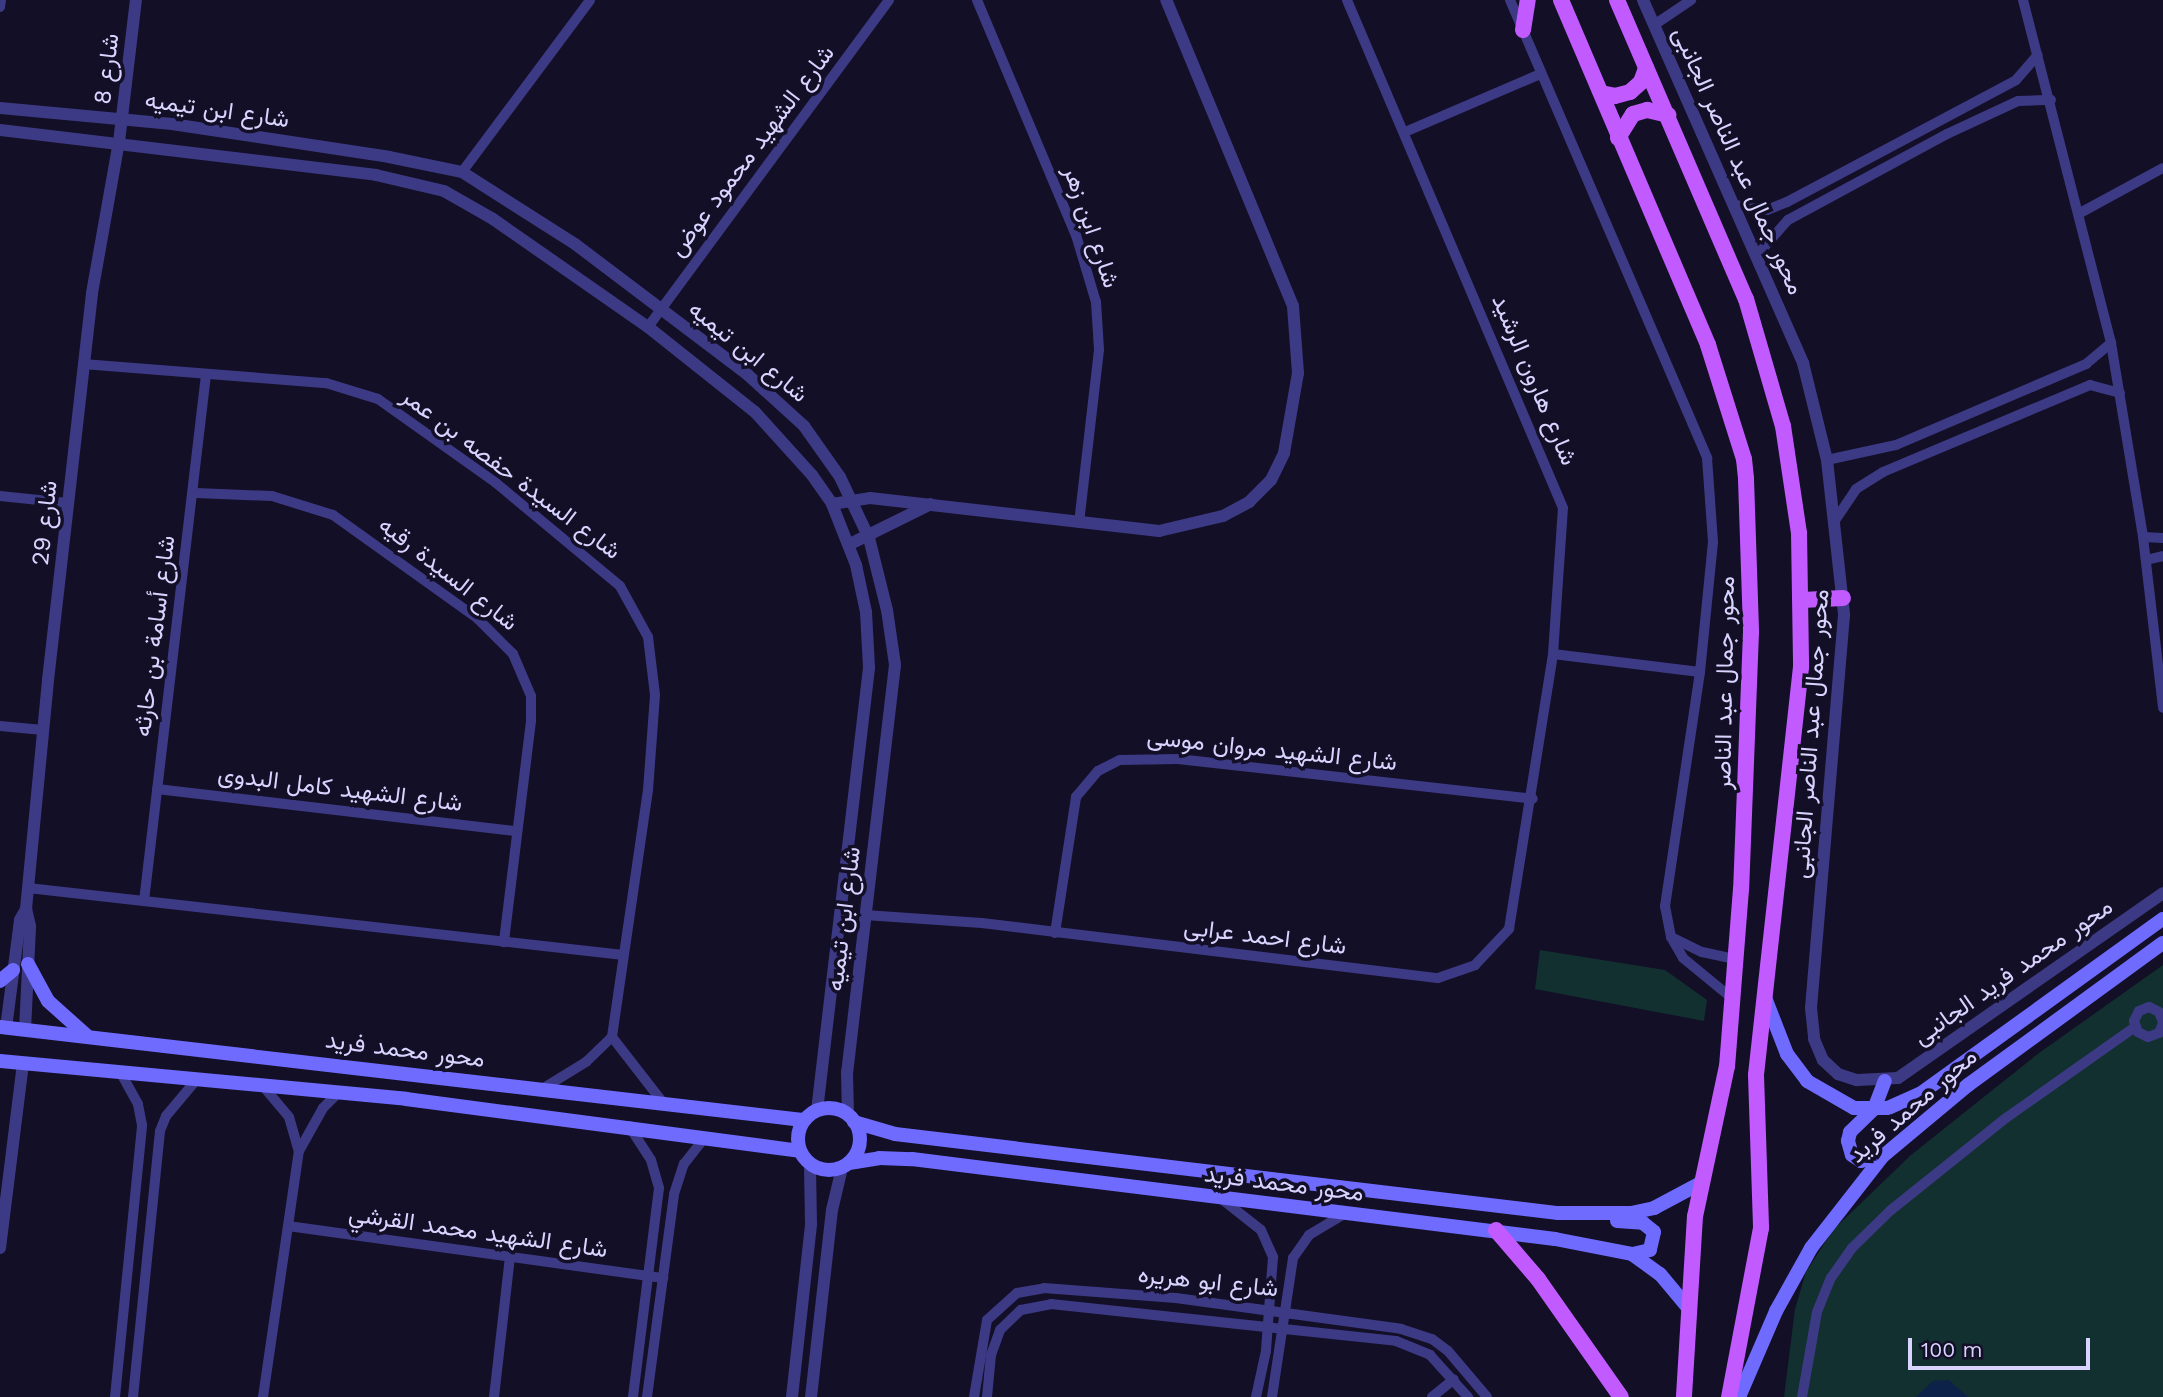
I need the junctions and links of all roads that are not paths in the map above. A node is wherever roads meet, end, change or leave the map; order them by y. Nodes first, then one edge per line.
1 (1, 0) edge
2 (136, 0) edge
3 (590, 0) edge
4 (890, 0) edge
5 (977, 0) edge
6 (1167, 0) edge
7 (1348, 0) edge
8 (1510, 0) edge
9 (1528, 0) edge
10 (1562, 0) edge
11 (1617, 0) edge
12 (1643, 0) edge
13 (1691, 0) edge
14 (2023, 0) edge
15 (0, 7) edge
16 (1654, 25) junction
17 (1523, 30) junction
18 (2038, 55) junction
19 (1646, 68) junction
20 (1540, 74) junction
21 (2011, 82) junction
22 (1601, 93) junction
23 (2051, 100) junction
24 (2018, 101) junction
25 (0, 108) edge
26 (1668, 114) junction
27 (122, 118) junction
28 (0, 131) edge
29 (1405, 132) junction
30 (1618, 138) junction
31 (119, 142) junction
32 (1858, 167) junction
33 (2163, 168) edge
34 (458, 171) junction
35 (1865, 180) junction
36 (485, 185) junction
37 (444, 191) junction
38 (1735, 205) junction
39 (473, 206) junction
40 (2080, 213) junction
41 (1757, 255) junction
42 (661, 308) junction
43 (648, 327) junction
44 (2111, 343) junction
45 (83, 364) junction
46 (2086, 364) junction
47 (206, 375) junction
48 (2090, 385) junction
49 (2120, 393) junction
50 (1896, 445) junction
51 (1827, 460) junction
52 (1904, 464) junction
53 (196, 493) junction
54 (0, 496) edge
55 (851, 499) junction
56 (68, 503) junction
57 (832, 504) junction
58 (932, 504) junction
59 (1836, 519) junction
60 (1079, 523) junction
61 (2143, 537) junction
62 (869, 538) junction
63 (2163, 538) edge
64 (850, 544) junction
65 (2163, 556) edge
66 (2146, 560) junction
67 (1843, 598) junction
68 (1802, 600) junction
69 (1553, 654) junction
70 (1700, 672) junction
71 (2163, 708) edge
72 (0, 726) edge
73 (43, 730) junction
74 (157, 789) junction
75 (1533, 799) junction
76 (517, 831) junction
77 (29, 888) junction
78 (2163, 892) edge
79 (144, 901) junction
80 (26, 909) junction
81 (865, 915) junction
82 (2163, 919) edge
83 (1055, 933) junction
84 (1671, 937) junction
85 (504, 942) junction
86 (2163, 943) edge
87 (622, 955) junction
88 (1736, 959) junction
89 (28, 964) junction
90 (13, 970) junction
91 (0, 981) edge
92 (1764, 993) junction
93 (1733, 999) junction
94 (2159, 1006) edge
95 (2163, 1023) edge
96 (3, 1027) edge
97 (2135, 1027) junction
98 (25, 1030) junction
99 (2154, 1036) junction
100 (612, 1037) junction
101 (90, 1038) junction
102 (2163, 1045) edge
103 (0, 1060) edge
104 (23, 1063) junction
105 (120, 1072) junction
106 (197, 1079) junction
107 (1885, 1081) junction
108 (263, 1086) junction
109 (540, 1090) junction
110 (338, 1093) junction
111 (664, 1105) junction
112 (1874, 1109) junction
113 (817, 1110) junction
114 (851, 1118) junction
115 (803, 1120) junction
116 (629, 1126) junction
117 (705, 1137) junction
118 (141, 1144) junction
119 (159, 1146) junction
120 (299, 1151) junction
121 (800, 1152) junction
122 (1883, 1156) junction
123 (810, 1164) junction
124 (845, 1166) junction
125 (1699, 1184) junction
126 (1223, 1200) junction
127 (1605, 1213) junction
128 (1342, 1215) junction
129 (288, 1226) junction
130 (1496, 1230) junction
131 (0, 1248) edge
132 (1632, 1254) junction
133 (510, 1257) junction
134 (647, 1277) junction
135 (663, 1278) junction
136 (1270, 1309) junction
137 (1689, 1310) junction
138 (1284, 1312) junction
139 (1268, 1329) junction
140 (1282, 1330) junction
141 (1454, 1379) junction
142 (115, 1397) edge
143 (133, 1397) edge
144 (263, 1397) edge
145 (494, 1397) edge
146 (633, 1397) edge
147 (648, 1397) edge
148 (792, 1397) edge
149 (811, 1397) edge
150 (974, 1397) edge
151 (987, 1397) edge
152 (1256, 1397) edge
153 (1272, 1397) edge
154 (1432, 1397) edge
155 (1468, 1397) edge
156 (1487, 1397) edge
157 (1621, 1397) edge
158 (1684, 1397) edge
159 (1729, 1397) edge
160 (1739, 1397) edge
161 (1802, 1397) edge

1 - 15 street
2 - 27 street, شارع 8
3 - 34 street
4 - 42 street, شارع الشهيد محمود عوض
5 - 60 street, شارع ابن زهر
6 - 60 street
7 - 29 street, شارع هارون الرشيد
8 - 17 street
9 - 17 main road
10 - 22 main road, محور جمال عبد الناصر
11 - 19 main road
12 - 16 street, محور جمال عبد الناصر الجانبى
13 - 16 street
14 - 18 street
16 - 38 street, محور جمال عبد الناصر الجانبى
17 - 20 street
18 - 21 street
18 - 23 street
19 - 22 main road
19 - 26 main road
20 - 29 street
20 - 70 street
21 - 24 street
21 - 32 street
22 - 30 main road, محور جمال عبد الناصر
23 - 24 street
23 - 40 street
24 - 35 street
25 - 27 street, شارع ابن تيميه
26 - 30 main road
26 - 68 main road
27 - 31 street, شارع 8
27 - 34 street, شارع ابن تيميه
28 - 31 street, شارع ابن تيميه
29 - 69 street, شارع هارون الرشيد
30 - 88 main road, محور جمال عبد الناصر
31 - 37 street, شارع ابن تيميه
31 - 45 street, شارع 29
32 - 35 street
32 - 38 street
33 - 40 street
34 - 36 street, شارع ابن تيميه
34 - 37 street
35 - 41 street
36 - 39 street
36 - 42 street, شارع ابن تيميه
37 - 39 street, شارع ابن تيميه
38 - 41 street, محور جمال عبد الناصر الجانبى
39 - 43 street, شارع ابن تيميه
40 - 44 street
41 - 51 street, محور جمال عبد الناصر الجانبى
42 - 43 street, شارع الشهيد محمود عوض
42 - 55 street, شارع ابن تيميه
43 - 57 street, شارع ابن تيميه
44 - 46 street
44 - 49 street
45 - 47 street, شارع السيدة حفصه بن عمر
45 - 56 street, شارع 29
46 - 48 street
46 - 50 street
47 - 53 street, شارع أسامة بن حارثه
47 - 87 street, شارع السيدة حفصه بن عمر
48 - 49 street
48 - 52 street
49 - 61 street
50 - 51 street
50 - 52 street
51 - 59 street, محور جمال عبد الناصر الجانبى
52 - 59 street
53 - 74 street, شارع أسامة بن حارثه
53 - 76 street, شارع السيدة رقيه
54 - 56 street
55 - 57 street
55 - 58 street
55 - 62 street, شارع ابن تيميه
56 - 73 street, شارع 29
57 - 64 street, شارع ابن تيميه
58 - 60 street
58 - 62 street
59 - 67 street, محور جمال عبد الناصر الجانبى
61 - 63 street
61 - 66 street
62 - 64 street
62 - 81 street, شارع ابن تيميه
64 - 113 street, شارع ابن تيميه
65 - 66 street
66 - 71 street
67 - 68 main road
67 - 107 street, محور جمال عبد الناصر الجانبى
68 - 92 main road
69 - 70 street
69 - 75 street, شارع هارون الرشيد
70 - 84 street
72 - 73 street
73 - 77 street, شارع 29
74 - 76 street, شارع الشهيد كامل البدوى
74 - 79 street, شارع أسامة بن حارثه
75 - 83 street, شارع احمد عرابى
75 - 83 street, شارع الشهيد مروان موسى
76 - 85 street, شارع السيدة رقيه
77 - 79 street
77 - 80 street, شارع 29
78 - 107 street, محور محمد فريد الجانبى
79 - 85 street
80 - 89 street, شارع 29
80 - 90 street, شارع 29
81 - 83 street, شارع احمد عرابى
81 - 114 street, شارع ابن تيميه
82 - 112 main road, محور محمد فريد
84 - 88 street
84 - 93 street
85 - 87 street
86 - 122 main road, محور محمد فريد
87 - 100 street, شارع السيدة حفصه بن عمر
88 - 93 main road, محور جمال عبد الناصر
89 - 98 street, شارع 29
89 - 101 main road
90 - 91 main road
90 - 96 street, شارع 29
92 - 112 main road, محور محمد فريد
92 - 159 main road
93 - 125 main road, محور جمال عبد الناصر
94 - 95 street
94 - 97 street
95 - 99 street
96 - 98 main road, محور محمد فريد
97 - 99 street
97 - 161 street
98 - 101 main road, محور محمد فريد
99 - 102 street
100 - 109 street
100 - 111 street
101 - 109 main road, محور محمد فريد
103 - 104 main road, محور محمد فريد
104 - 105 main road, محور محمد فريد
104 - 131 street
105 - 106 main road, محور محمد فريد
105 - 118 street
106 - 108 main road, محور محمد فريد
106 - 119 street
107 - 112 main road
108 - 110 main road, محور محمد فريد
108 - 120 street
109 - 111 main road, محور محمد فريد
110 - 116 main road, محور محمد فريد
110 - 120 street
111 - 115 main road, محور محمد فريد
112 - 122 main road
113 - 114 main road
113 - 115 main road
114 - 124 main road
114 - 127 main road, محور محمد فريد
115 - 121 main road
116 - 117 main road, محور محمد فريد
116 - 134 street
117 - 121 main road, محور محمد فريد
117 - 135 street
118 - 119 street
118 - 142 street
119 - 143 street
120 - 129 street
121 - 123 main road
122 - 160 main road, محور محمد فريد
123 - 124 main road
123 - 148 street
124 - 126 main road, محور محمد فريد
124 - 149 street
125 - 127 main road, محور محمد فريد
125 - 137 main road, محور جمال عبد الناصر
126 - 128 main road, محور محمد فريد
126 - 136 street
127 - 132 main road
128 - 130 main road, محور محمد فريد
128 - 138 street
129 - 133 street, شارع الشهيد محمد القرشي
129 - 144 street
130 - 132 main road, محور محمد فريد
130 - 157 main road
132 - 137 main road, محور محمد فريد
133 - 134 street, شارع الشهيد محمد القرشي
133 - 145 street
134 - 135 street, شارع الشهيد محمد القرشي
134 - 146 street
135 - 147 street
136 - 138 street, شارع ابو هريره
136 - 139 street
136 - 150 street, شارع ابو هريره
137 - 158 main road, محور جمال عبد الناصر
138 - 140 street
138 - 156 street, شارع ابو هريره
139 - 140 street, شارع ابو هريره
139 - 151 street, شارع ابو هريره
139 - 152 street
140 - 141 street, شارع ابو هريره
140 - 153 street
141 - 154 street
141 - 155 street, شارع ابو هريره

